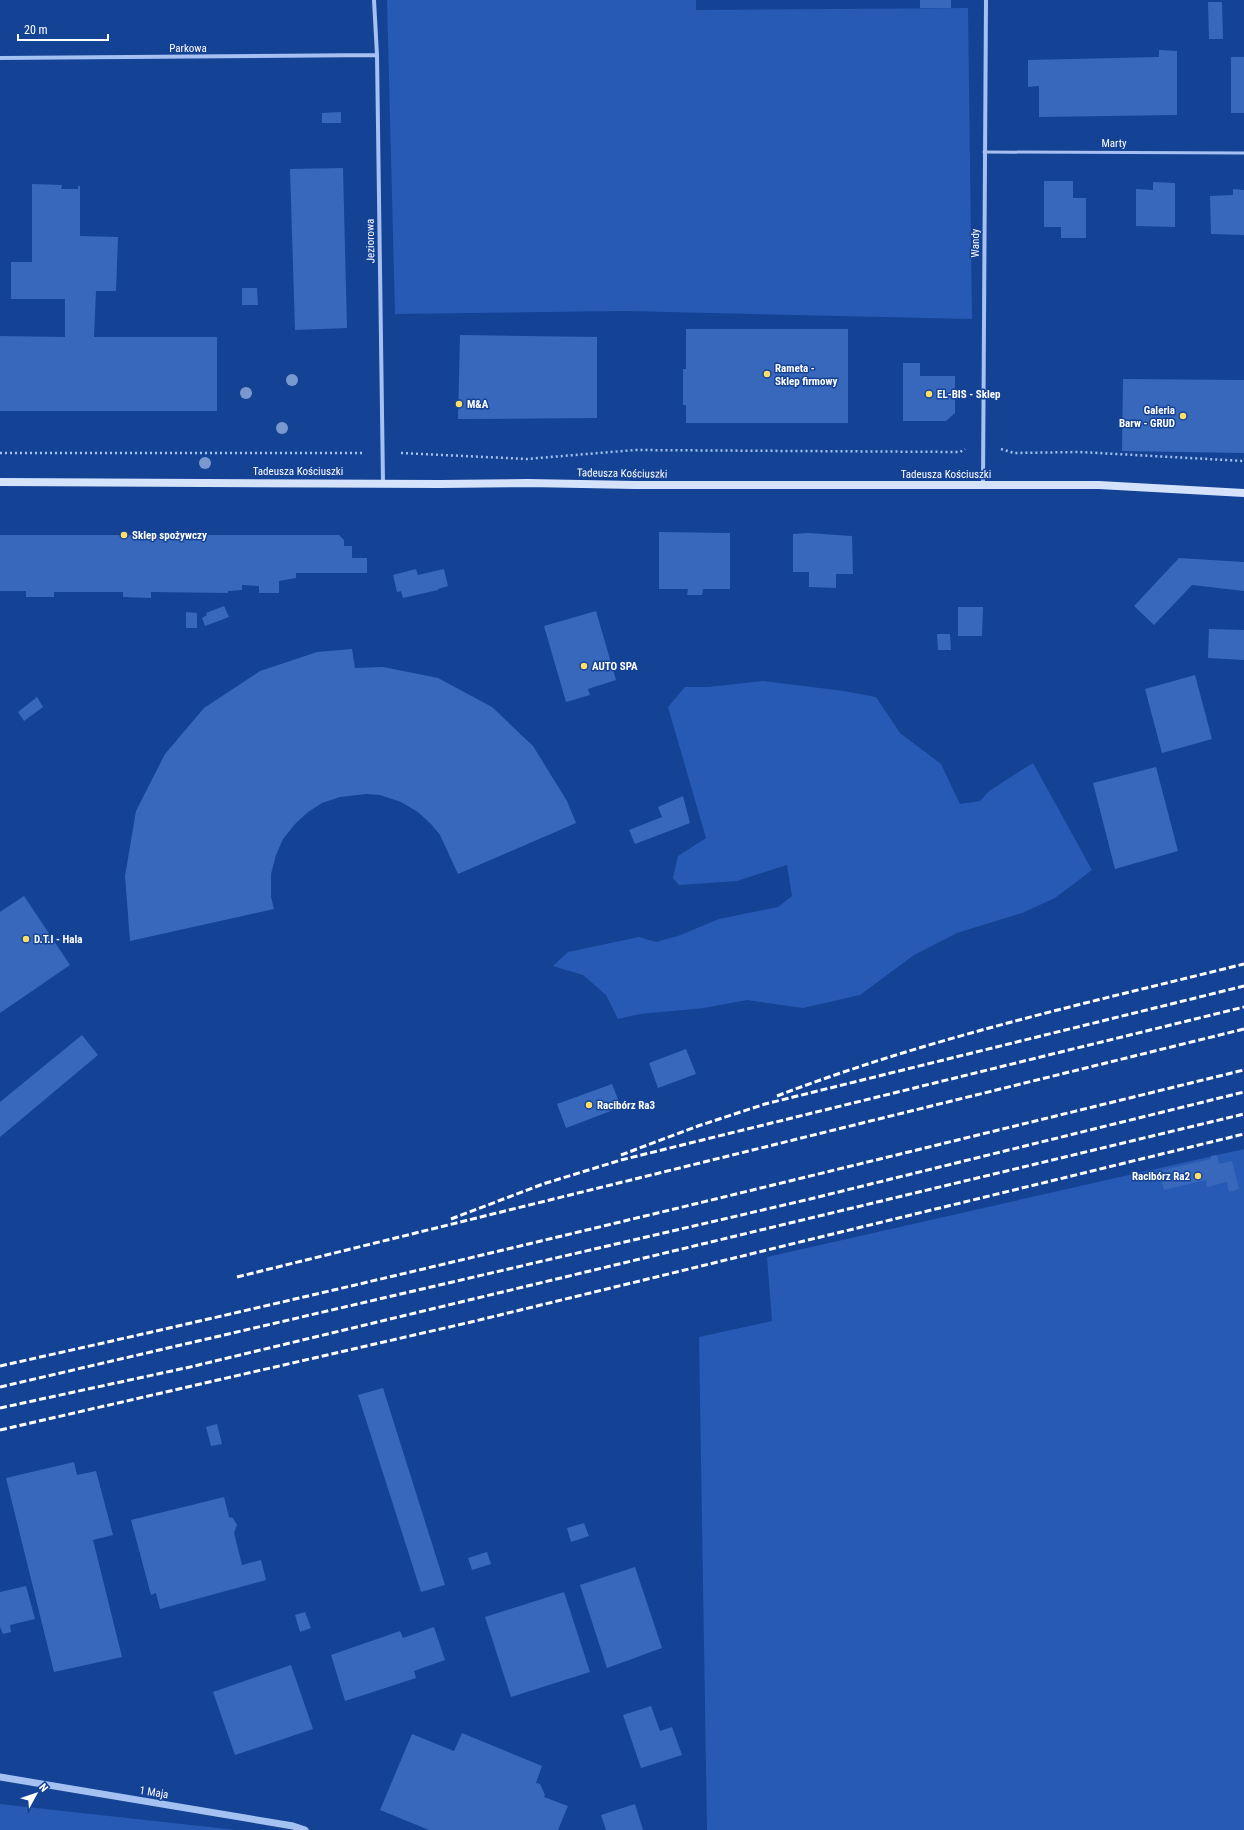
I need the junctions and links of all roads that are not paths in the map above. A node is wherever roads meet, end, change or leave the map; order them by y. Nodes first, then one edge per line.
1 (374, 0) edge
2 (986, 0) edge
3 (376, 55) junction
4 (0, 58) edge
5 (984, 152) junction
6 (1244, 153) edge
7 (0, 482) edge
8 (383, 483) junction
9 (983, 485) junction
10 (1244, 493) edge
11 (0, 1778) edge
12 (292, 1828) edge
13 (305, 1830) edge

1 - 3 street, Jeziorowa
2 - 5 street, Wandy
3 - 4 street, Parkowa
3 - 8 street, Jeziorowa
5 - 6 lane, Marty
5 - 9 street, Wandy
7 - 8 main road, Tadeusza Kościuszki
8 - 9 main road, Tadeusza Kościuszki
9 - 10 main road, Tadeusza Kościuszki
11 - 12 street, 1 Maja
12 - 13 street, 1 Maja

